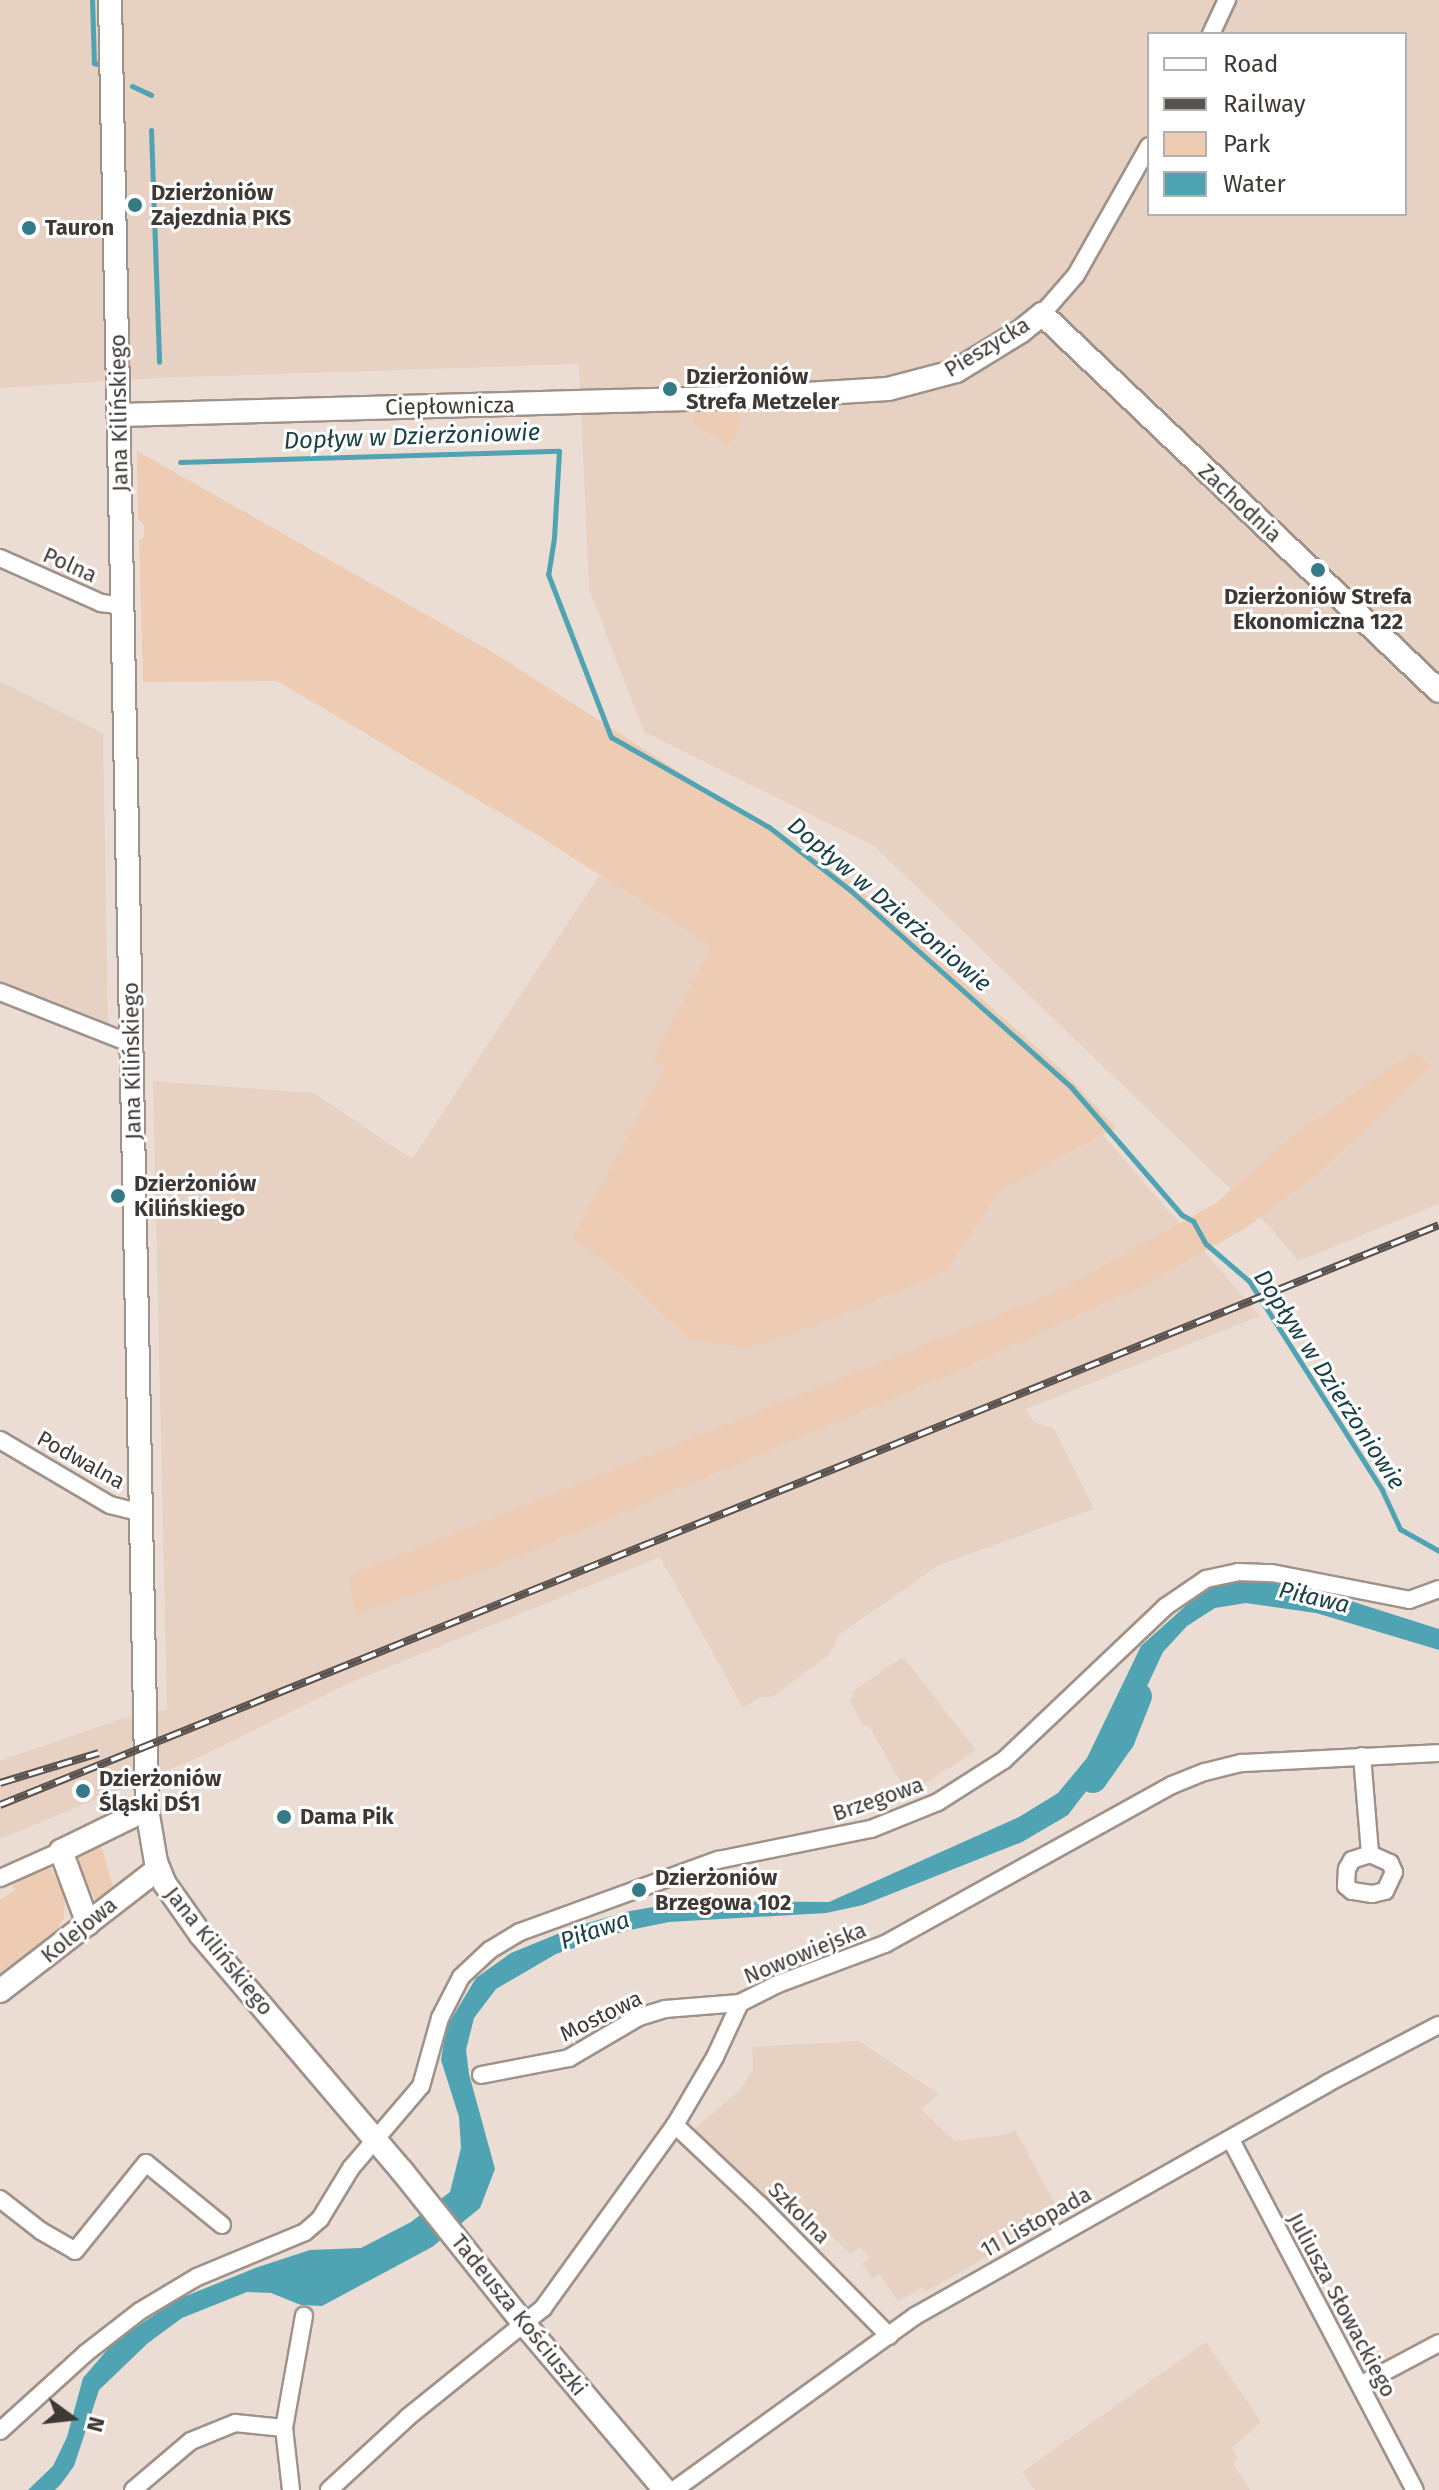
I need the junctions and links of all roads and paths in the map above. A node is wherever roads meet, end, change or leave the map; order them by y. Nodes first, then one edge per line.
1 (110, 0) edge
2 (1227, 0) edge
3 (1212, 32) edge
4 (1147, 150) edge
5 (1042, 314) junction
6 (781, 395) joint
7 (120, 415) junction
8 (0, 558) edge
9 (124, 606) junction
10 (1439, 691) edge
11 (0, 992) edge
12 (132, 1044) junction
13 (0, 1440) edge
14 (142, 1513) junction
15 (1439, 1589) edge
16 (1439, 1753) edge
17 (1362, 1756) junction
18 (147, 1809) junction
19 (61, 1851) junction
20 (1370, 1854) dead end
21 (158, 1869) junction
22 (0, 1878) edge
23 (88, 1924) junction
24 (0, 1991) edge
25 (740, 2003) junction
26 (1439, 2025) edge
27 (481, 2075) dead end
28 (675, 2125) junction
29 (376, 2139) junction
30 (1231, 2140) junction
31 (0, 2199) edge
32 (222, 2225) dead end
33 (304, 2316) dead end
34 (525, 2325) junction
35 (889, 2336) junction
36 (1439, 2343) edge
37 (1360, 2385) junction
38 (284, 2428) junction
39 (0, 2431) edge
40 (133, 2490) edge
41 (291, 2490) edge
42 (329, 2490) edge
43 (665, 2490) edge
44 (674, 2490) edge
45 (1415, 2490) edge

1 - 7 street, Jana Kilińskiego
2 - 3 street
4 - 5 street, Pieszycka
5 - 6 street, Pieszycka
5 - 10 street, Zachodnia
6 - 7 street, Ciepłownicza
7 - 9 street, Jana Kilińskiego
8 - 9 street, Polna
9 - 12 street, Jana Kilińskiego
11 - 12 street
12 - 14 street, Jana Kilińskiego
13 - 14 street, Podwalna
14 - 18 street, Jana Kilińskiego
15 - 29 street, Brzegowa
16 - 17 street, Nowowiejska
17 - 20 street
17 - 25 street, Nowowiejska
18 - 19 street
18 - 21 street, Jana Kilińskiego
19 - 22 street
19 - 23 street
21 - 23 street, Kolejowa
21 - 29 street, Jana Kilińskiego
23 - 24 street, Kolejowa
25 - 27 street, Mostowa
25 - 28 street, Nowowiejska
26 - 30 street, 11 Listopada
28 - 34 street, Nowowiejska
28 - 35 street, Szkolna
29 - 34 street, Tadeusza Kościuszki
29 - 39 street, Brzegowa
30 - 35 street, 11 Listopada
30 - 37 street, Juliusza Słowackiego
31 - 32 street
33 - 38 street
34 - 42 street, Nowowiejska
34 - 43 street, Tadeusza Kościuszki
35 - 44 street, 11 Listopada
36 - 37 street
37 - 45 street, Juliusza Słowackiego
38 - 40 street
38 - 41 street

